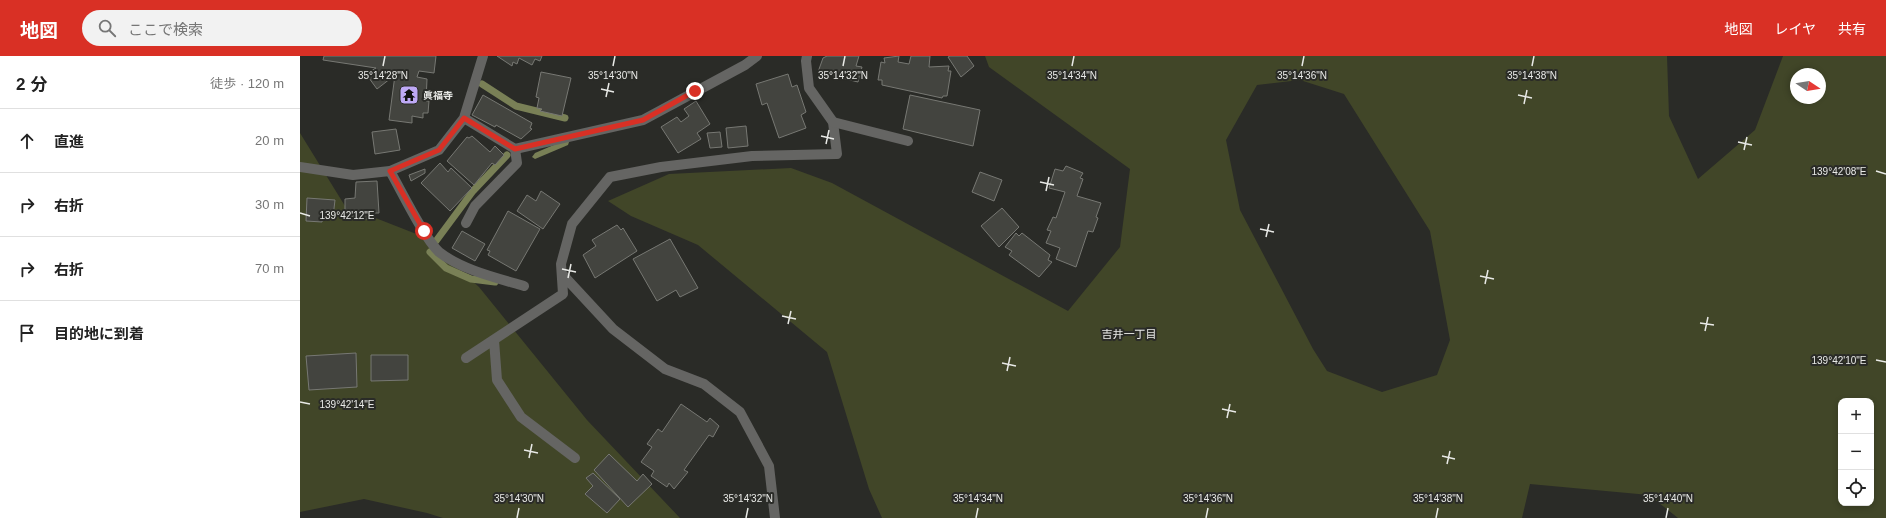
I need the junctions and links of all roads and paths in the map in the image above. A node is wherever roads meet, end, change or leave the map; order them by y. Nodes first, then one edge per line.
1 (483, 56) edge
2 (756, 56) edge
3 (808, 56) edge
4 (464, 118) junction
5 (832, 122) junction
6 (908, 141) dead end
7 (515, 149) junction
8 (300, 167) edge
9 (390, 171) junction
10 (466, 223) dead end
11 (562, 274) junction
12 (524, 286) dead end
13 (494, 340) junction
14 (466, 358) dead end
15 (575, 458) dead end
16 (776, 518) edge

1 - 4 street
2 - 7 street
3 - 5 street
4 - 7 street
4 - 9 street
5 - 6 street
5 - 11 street
7 - 10 street
8 - 9 street
9 - 12 street
11 - 13 street
11 - 16 street
13 - 14 street
13 - 15 street

